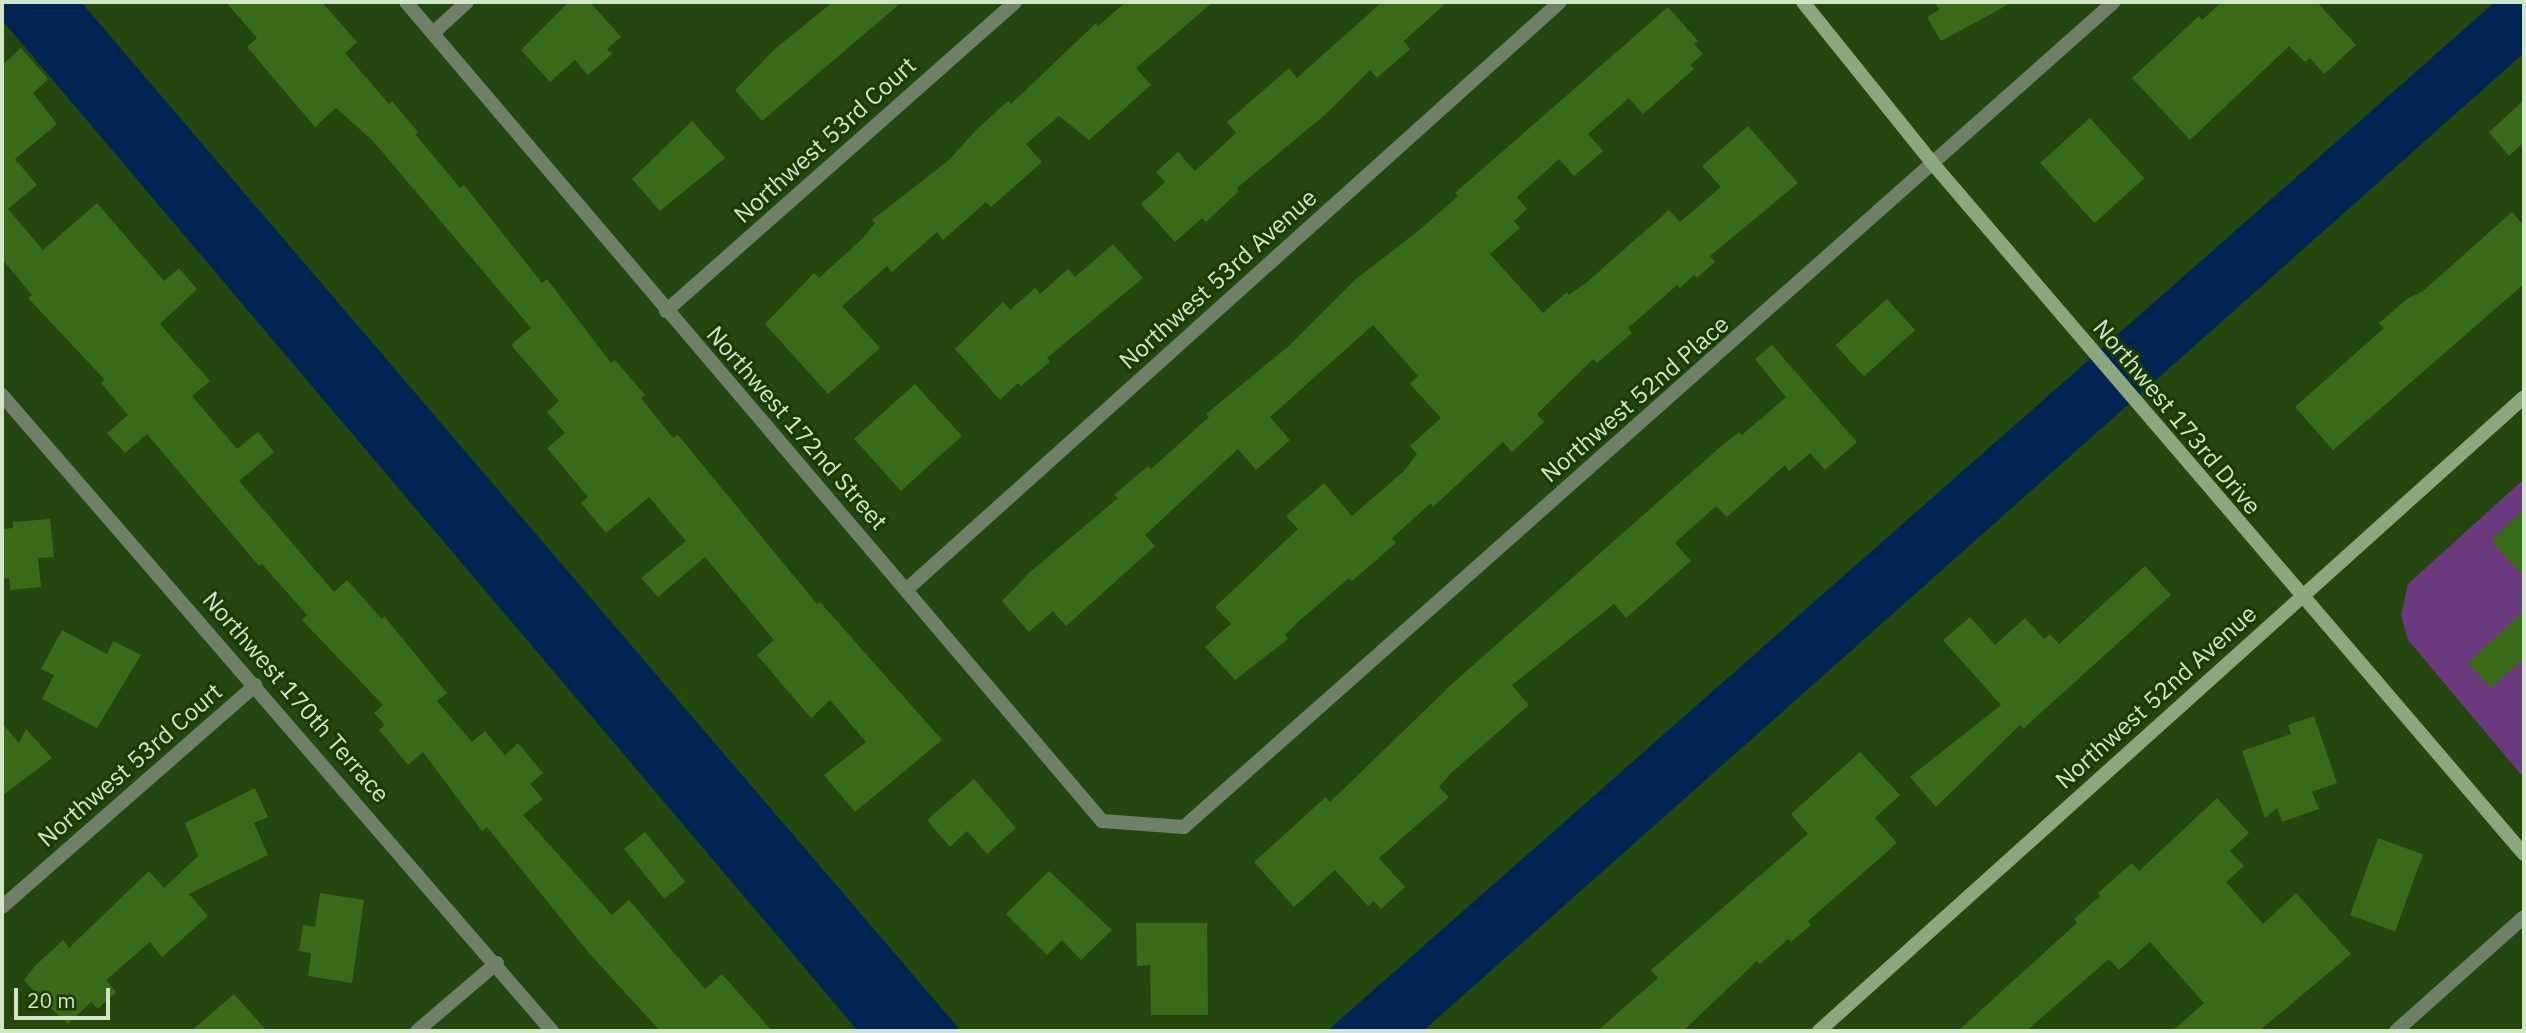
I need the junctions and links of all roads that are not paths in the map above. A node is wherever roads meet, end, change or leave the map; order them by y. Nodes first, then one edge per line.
1 (405, 2) edge
2 (467, 2) edge
3 (1014, 2) edge
4 (1560, 2) edge
5 (1803, 2) edge
6 (2114, 2) edge
7 (433, 33) junction
8 (1934, 165) junction
9 (666, 311) junction
10 (2524, 397) edge
11 (4, 403) edge
12 (906, 590) junction
13 (2301, 598) junction
14 (256, 685) junction
15 (1184, 827) joint
16 (2524, 854) edge
17 (2, 907) edge
18 (2524, 917) edge
19 (497, 963) junction
20 (417, 1031) edge
21 (552, 1031) edge
22 (1819, 1031) edge
23 (2396, 1031) edge

1 - 7 street, Northwest 172nd Street
2 - 7 street
3 - 9 street, Northwest 53rd Court
4 - 12 street, Northwest 53rd Avenue
5 - 8 street, Northwest 173rd Drive
6 - 8 street, Northwest 52nd Place
7 - 9 street, Northwest 172nd Street
8 - 13 street, Northwest 173rd Drive
8 - 15 street, Northwest 52nd Place
9 - 12 street, Northwest 172nd Street
10 - 13 street, Northwest 52nd Avenue
11 - 14 street, Northwest 170th Terrace
12 - 15 street, Northwest 172nd Street
13 - 16 street, Northwest 173rd Drive
13 - 22 street, Northwest 52nd Avenue
14 - 17 street, Northwest 53rd Court
14 - 19 street, Northwest 170th Terrace
18 - 23 street
19 - 20 street
19 - 21 street, Northwest 170th Terrace

